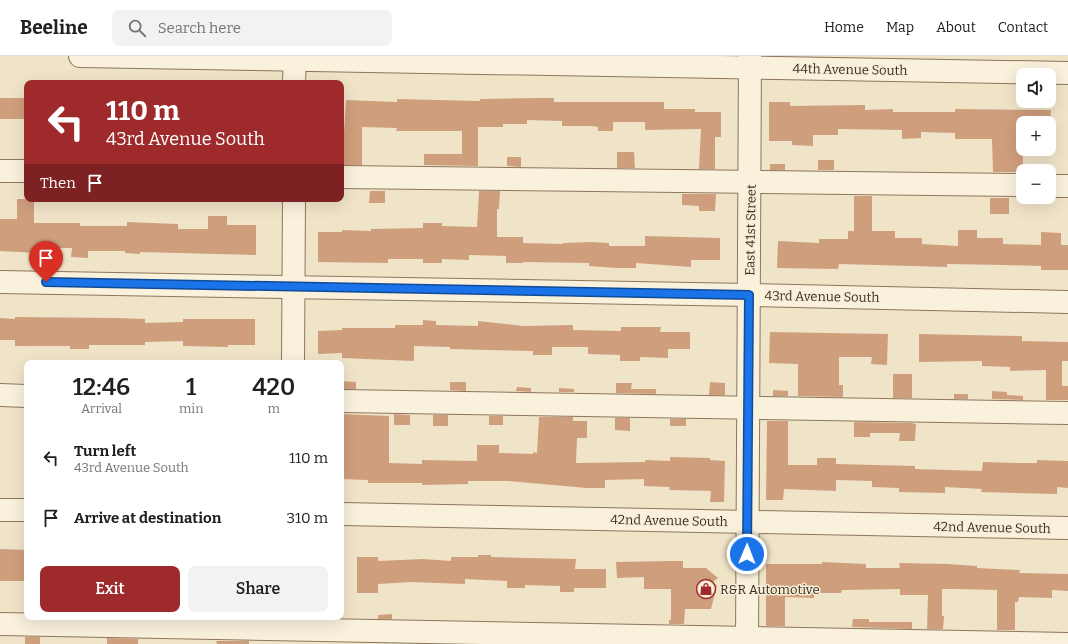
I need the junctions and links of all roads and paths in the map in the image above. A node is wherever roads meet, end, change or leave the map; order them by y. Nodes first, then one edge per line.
1 (80, 56) edge
2 (295, 58) edge
3 (750, 61) edge
4 (1068, 73) edge
5 (294, 80) edge
6 (0, 171) edge
7 (24, 171) edge
8 (344, 177) edge
9 (750, 181) junction
10 (1016, 185) edge
11 (1056, 186) edge
12 (1068, 186) edge
13 (294, 202) edge
14 (0, 282) edge
15 (293, 286) junction
16 (749, 295) junction
17 (1068, 302) edge
18 (293, 360) edge
19 (0, 395) edge
20 (24, 396) edge
21 (344, 401) edge
22 (748, 408) junction
23 (1068, 413) edge
24 (0, 510) edge
25 (24, 510) edge
26 (344, 514) edge
27 (748, 522) junction
28 (1068, 528) edge
29 (0, 624) edge
30 (291, 630) edge
31 (747, 641) edge
32 (1068, 644) edge

1 - 2 street, 44th Avenue South
2 - 3 street, 44th Avenue South
2 - 5 street
3 - 4 street, 44th Avenue South
3 - 9 street, East 41st Street
6 - 7 street
8 - 9 street
9 - 10 street
9 - 16 street, East 41st Street
11 - 12 street
13 - 15 street
14 - 15 street, 43rd Avenue South
15 - 16 street, 43rd Avenue South
15 - 18 street
16 - 17 street, 43rd Avenue South
16 - 22 street, East 41st Street
19 - 20 street
21 - 22 street
22 - 23 street
22 - 27 street, East 41st Street
24 - 25 street
26 - 27 street, 42nd Avenue South
27 - 28 street, 42nd Avenue South
27 - 31 street, East 41st Street
29 - 30 street
30 - 31 street
31 - 32 street

